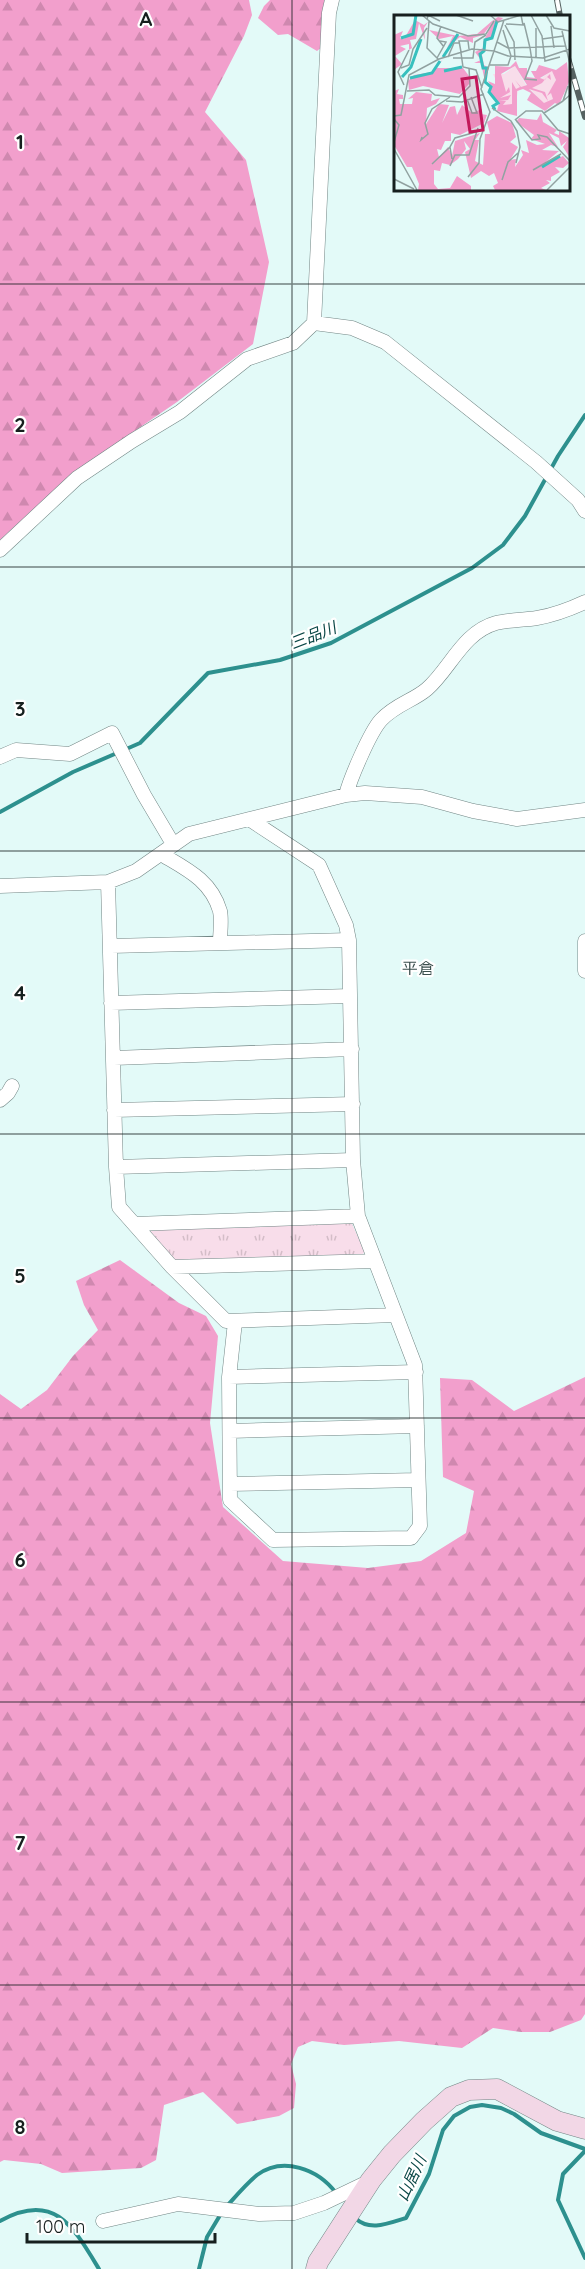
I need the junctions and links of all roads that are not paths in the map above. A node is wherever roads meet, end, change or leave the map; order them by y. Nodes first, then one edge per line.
1 (332, 0) edge
2 (314, 323) junction
3 (585, 511) edge
4 (0, 550) edge
5 (585, 602) edge
6 (0, 757) edge
7 (346, 795) junction
8 (585, 810) edge
9 (249, 819) junction
10 (172, 844) junction
11 (161, 854) junction
12 (108, 882) junction
13 (0, 886) edge
14 (349, 940) junction
15 (585, 941) edge
16 (220, 943) junction
17 (111, 946) junction
18 (585, 971) edge
19 (351, 996) junction
20 (111, 1003) junction
21 (352, 1050) junction
22 (114, 1058) junction
23 (12, 1086) dead end
24 (0, 1100) edge
25 (353, 1104) junction
26 (114, 1110) junction
27 (353, 1160) junction
28 (116, 1167) junction
29 (358, 1216) junction
30 (134, 1224) junction
31 (375, 1261) junction
32 (172, 1267) junction
33 (395, 1315) junction
34 (235, 1322) junction
35 (416, 1372) junction
36 (229, 1377) junction
37 (417, 1426) junction
38 (230, 1431) junction
39 (418, 1480) junction
40 (230, 1484) junction
41 (585, 2129) edge
42 (371, 2180) junction
43 (103, 2221) dead end
44 (316, 2269) edge

1 - 2 street
2 - 3 street
2 - 4 street
5 - 7 street
6 - 10 street
7 - 8 street
7 - 9 street
9 - 10 street
9 - 14 street
10 - 11 street
11 - 12 street
11 - 16 street
12 - 13 street
12 - 17 street
14 - 16 street
14 - 19 street
15 - 18 street
16 - 17 street
17 - 20 street
19 - 20 street
19 - 21 street
20 - 22 street
21 - 22 street
21 - 25 street
22 - 26 street
23 - 24 street
25 - 26 street
25 - 27 street
26 - 28 street
27 - 28 street
27 - 29 street
28 - 30 street
29 - 30 street
29 - 31 street
30 - 32 street
31 - 32 street
31 - 33 street
32 - 34 street
33 - 34 street
33 - 35 street
34 - 36 street
35 - 36 street
35 - 37 street
36 - 38 street
37 - 38 street
37 - 39 street
38 - 40 street
39 - 40 street
39 - 40 street
41 - 42 street
42 - 43 street
42 - 44 street

